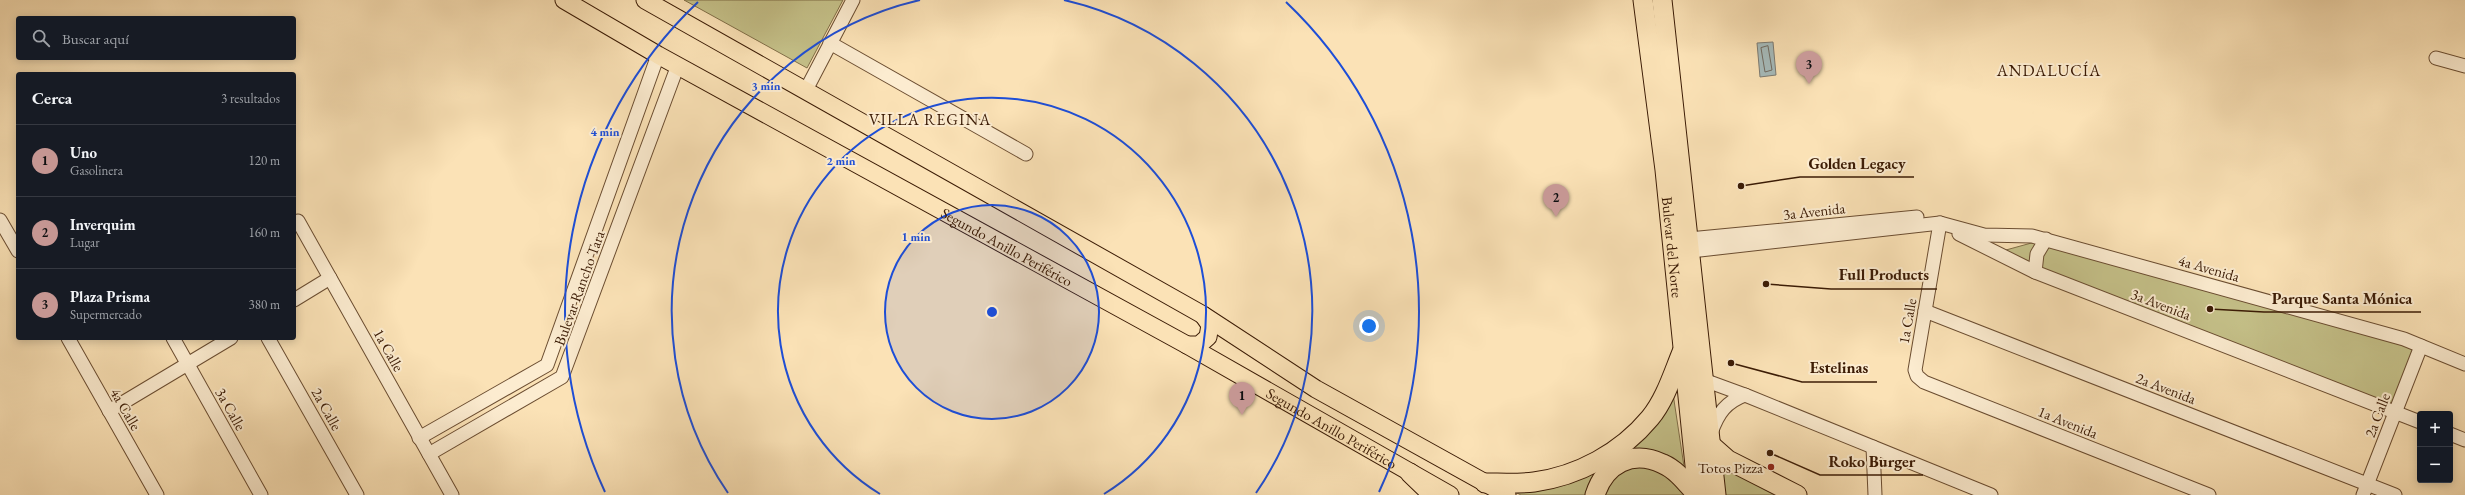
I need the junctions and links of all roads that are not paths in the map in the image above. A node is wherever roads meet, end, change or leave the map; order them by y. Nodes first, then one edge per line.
1 (564, 0) edge
2 (645, 0) edge
3 (853, 0) edge
4 (1643, 0) edge
5 (1664, 5) edge
6 (830, 44) junction
7 (658, 54) junction
8 (2436, 58) dead end
9 (678, 65) junction
10 (2465, 66) edge
11 (806, 90) junction
12 (1026, 154) dead end
13 (0, 220) edge
14 (298, 222) dead end
15 (1940, 223) junction
16 (2046, 239) junction
17 (1690, 245) junction
18 (16, 246) edge
19 (2035, 272) junction
20 (330, 278) junction
21 (296, 299) edge
22 (1925, 312) junction
23 (1203, 315) junction
24 (69, 340) edge
25 (174, 340) edge
26 (228, 340) edge
27 (269, 340) edge
28 (557, 341) junction
29 (1187, 345) junction
30 (2421, 346) junction
31 (575, 348) junction
32 (1683, 349) junction
33 (188, 364) junction
34 (2465, 364) edge
35 (1917, 376) joint
36 (1704, 380) junction
37 (1745, 395) junction
38 (109, 411) junction
39 (2395, 412) junction
40 (2417, 421) edge
41 (2453, 435) edge
42 (419, 438) junction
43 (2465, 440) edge
44 (1710, 441) junction
45 (1873, 447) junction
46 (429, 454) junction
47 (1410, 473) junction
48 (1485, 483) junction
49 (2365, 489) edge
50 (157, 495) edge
51 (261, 495) edge
52 (357, 495) edge
53 (452, 495) edge
54 (1433, 495) edge
55 (1450, 495) edge
56 (1506, 495) edge
57 (1594, 495) edge
58 (1697, 495) edge
59 (1716, 495) edge
60 (1797, 495) edge
61 (1874, 495) edge
62 (1991, 495) edge
63 (2209, 495) edge
64 (2395, 495) edge

1 - 7 main road, Segundo Anillo Periférico
2 - 11 main road, Segundo Anillo Periférico
3 - 6 street
4 - 32 highway, Bulevar del Norte
5 - 17 highway, Bulevar del Norte
6 - 11 street
6 - 12 street
7 - 9 main road, Segundo Anillo Periférico
7 - 28 street, Bulevar Rancho Tara
8 - 10 street
9 - 29 main road, Segundo Anillo Periférico
9 - 31 street, Bulevar Rancho Tara
11 - 23 main road, Segundo Anillo Periférico
13 - 18 street
14 - 20 street, 1a Calle
15 - 16 street, 4a Avenida
15 - 17 street, 3a Avenida
15 - 19 street, 3a Avenida
15 - 22 street, 1a Calle
16 - 19 street
16 - 30 street, 4a Avenida
17 - 36 highway, Bulevar del Norte
19 - 39 street, 3a Avenida
20 - 21 street
20 - 42 street, 1a Calle
22 - 35 street, 1a Calle
22 - 49 street, 2a Avenida
23 - 29 main road
23 - 48 main road, Segundo Anillo Periférico
24 - 38 street, 4a Calle
25 - 33 street, 3a Calle
26 - 33 street
27 - 52 street, 2a Calle
28 - 31 street
28 - 42 street, Bulevar Rancho Tara
29 - 47 main road, Segundo Anillo Periférico
30 - 34 street, 4a Avenida
30 - 39 street, 2a Calle
31 - 46 street, Bulevar Rancho Tara
32 - 48 highway
32 - 58 highway, Bulevar del Norte
33 - 38 street
33 - 51 street, 3a Calle
35 - 63 street, 1a Avenida
36 - 37 street
36 - 44 highway, Bulevar del Norte
37 - 44 street
37 - 45 street
38 - 50 street, 4a Calle
39 - 40 street, 3a Avenida
39 - 49 street, 2a Calle
41 - 43 street
42 - 46 street, 1a Calle
44 - 59 highway, Bulevar del Norte
44 - 60 highway
45 - 61 street
45 - 62 street
46 - 53 street, 1a Calle
47 - 54 highway
47 - 55 main road, Segundo Anillo Periférico
48 - 56 main road, Segundo Anillo Periférico
49 - 64 street, 2a Avenida
57 - 58 highway

